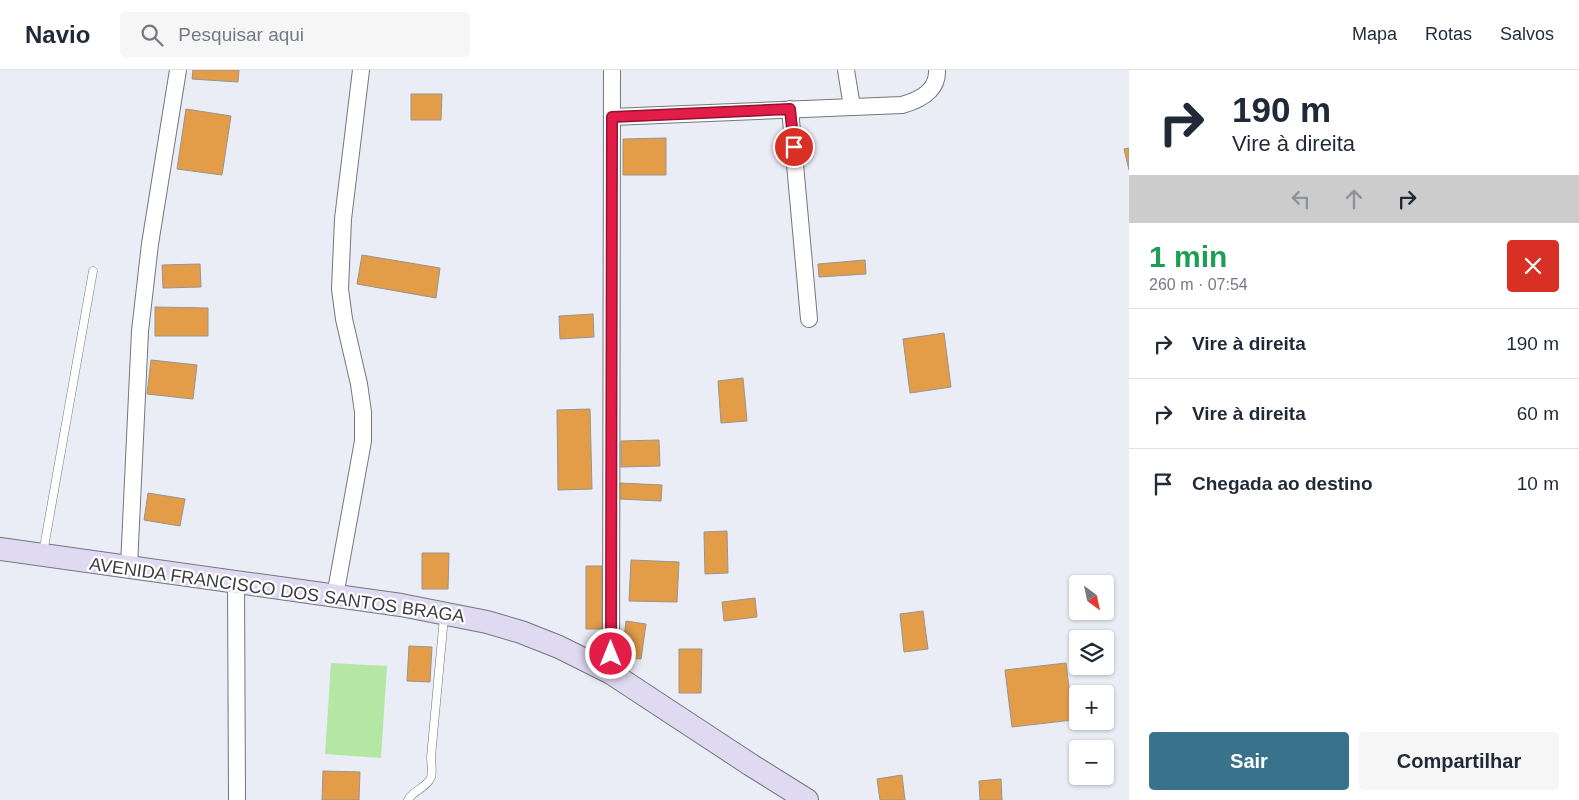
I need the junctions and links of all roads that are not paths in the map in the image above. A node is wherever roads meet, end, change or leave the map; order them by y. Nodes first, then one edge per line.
1 (178, 70) edge
2 (361, 70) edge
3 (612, 70) edge
4 (846, 70) edge
5 (937, 70) edge
6 (852, 107) junction
7 (790, 109) junction
8 (612, 117) junction
9 (93, 271) dead end
10 (808, 319) dead end
11 (0, 550) edge
12 (43, 555) junction
13 (129, 566) junction
14 (236, 581) junction
15 (335, 596) junction
16 (445, 612) junction
17 (611, 673) junction
18 (237, 800) edge
19 (408, 800) edge
20 (807, 800) edge

1 - 13 street
2 - 15 street
3 - 8 street
4 - 6 street
5 - 6 street
6 - 7 street
7 - 8 street
7 - 10 street
8 - 17 street
9 - 12 lane
11 - 12 main road, AVENIDA FRANCISCO DOS SANTOS BRAGA
12 - 13 main road, AVENIDA FRANCISCO DOS SANTOS BRAGA
13 - 14 main road, AVENIDA FRANCISCO DOS SANTOS BRAGA
14 - 15 main road, AVENIDA FRANCISCO DOS SANTOS BRAGA
14 - 18 street
15 - 16 main road, AVENIDA FRANCISCO DOS SANTOS BRAGA
16 - 17 main road, AVENIDA FRANCISCO DOS SANTOS BRAGA
16 - 19 lane
17 - 20 main road, AVENIDA FRANCISCO DOS SANTOS BRAGA

